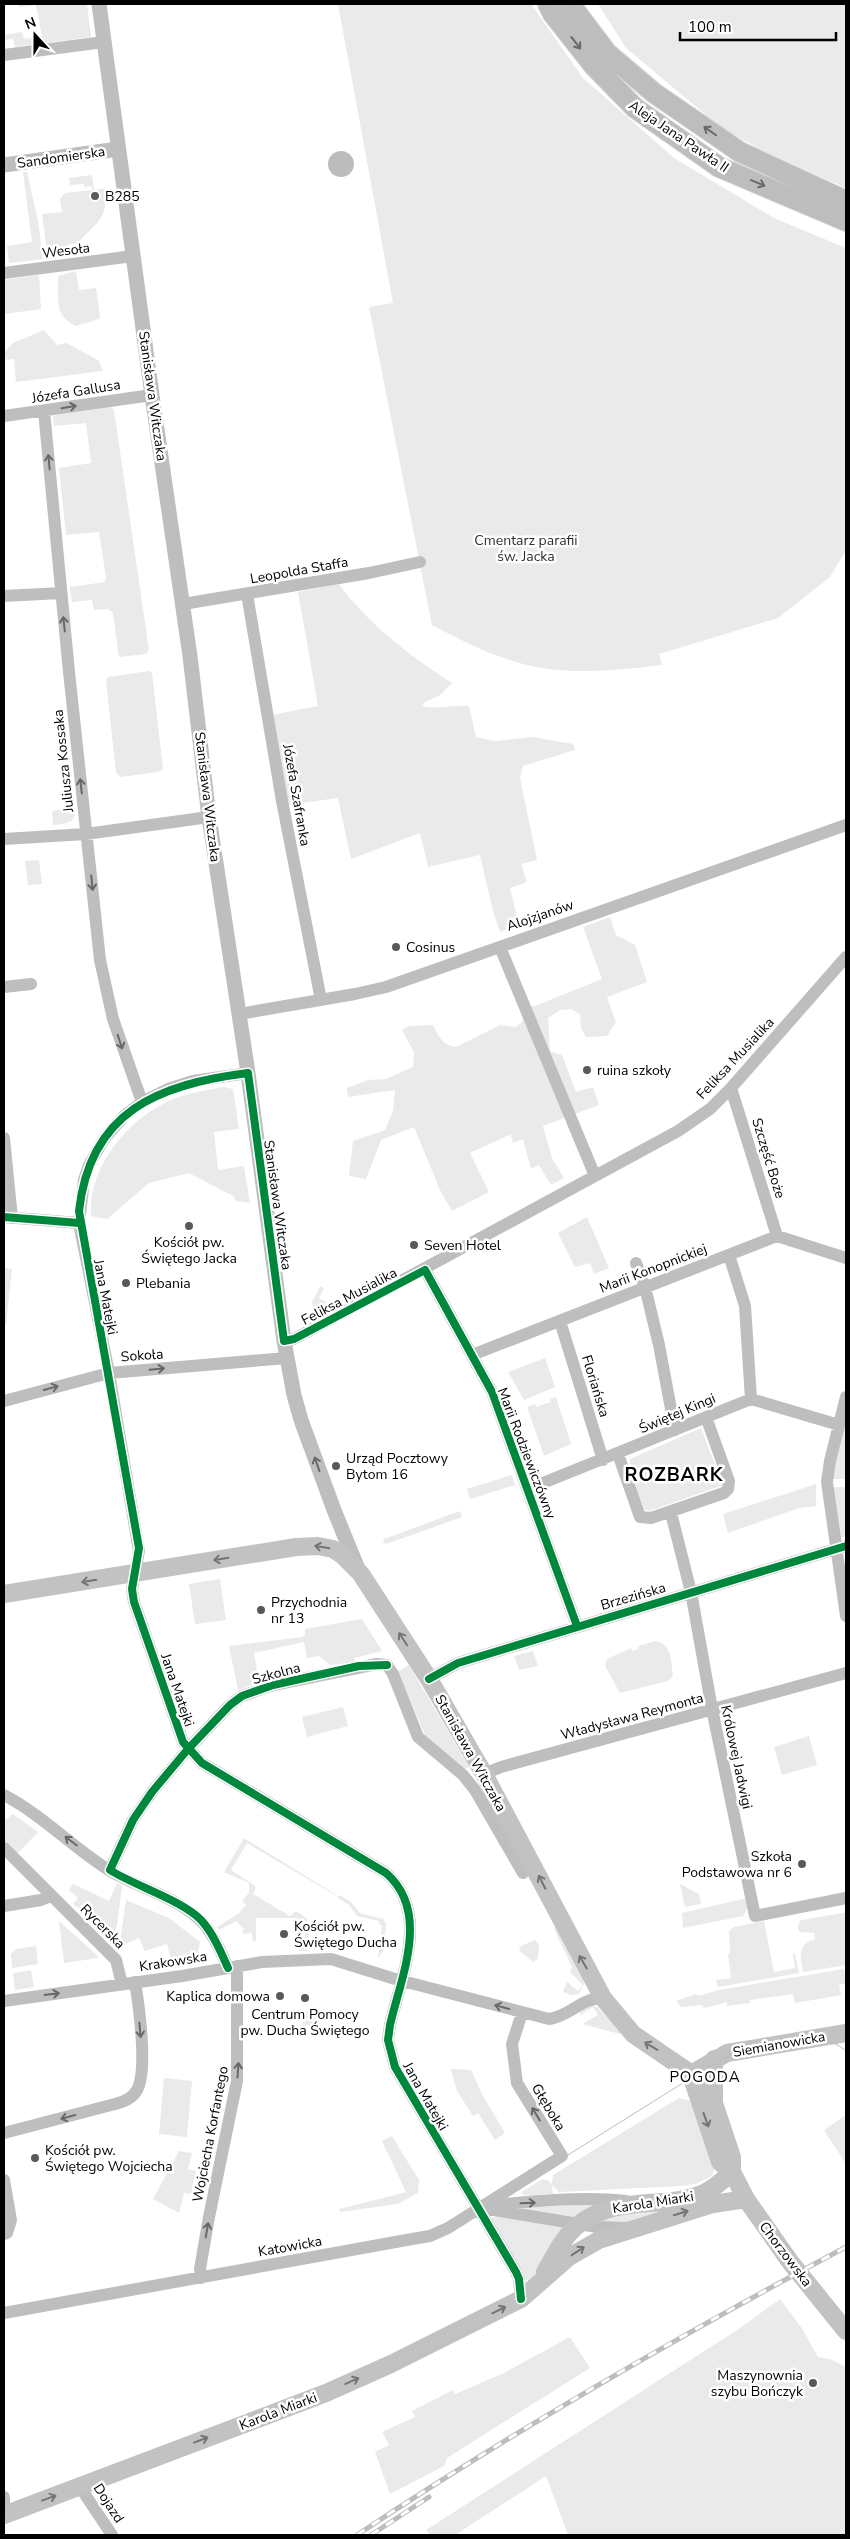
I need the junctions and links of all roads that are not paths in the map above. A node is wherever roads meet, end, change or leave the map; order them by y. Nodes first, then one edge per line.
1 (99, 4) edge
2 (548, 4) edge
3 (570, 4) edge
4 (104, 42) junction
5 (4, 55) edge
6 (118, 149) junction
7 (4, 165) edge
8 (846, 200) edge
9 (846, 222) edge
10 (133, 256) junction
11 (4, 273) edge
12 (152, 395) junction
13 (44, 411) junction
14 (4, 416) edge
15 (420, 562) dead end
16 (61, 593) junction
17 (247, 594) junction
18 (4, 596) edge
19 (183, 604) junction
20 (209, 817) junction
21 (846, 825) edge
22 (86, 834) junction
23 (4, 838) edge
24 (502, 952) dead end
25 (846, 957) edge
26 (31, 984) dead end
27 (4, 988) edge
28 (321, 1000) junction
29 (239, 1014) junction
30 (248, 1072) junction
31 (732, 1088) junction
32 (142, 1102) junction
33 (4, 1138) edge
34 (595, 1176) junction
35 (8, 1218) edge
36 (79, 1223) junction
37 (777, 1236) junction
38 (729, 1255) junction
39 (846, 1258) edge
40 (636, 1263) dead end
41 (425, 1270) junction
42 (645, 1287) junction
43 (560, 1321) junction
44 (284, 1342) junction
45 (472, 1355) junction
46 (287, 1358) junction
47 (108, 1373) junction
48 (846, 1397) edge
49 (751, 1399) junction
50 (4, 1401) edge
51 (706, 1417) junction
52 (839, 1426) junction
53 (675, 1430) junction
54 (618, 1454) junction
55 (603, 1460) junction
56 (528, 1488) junction
57 (671, 1512) junction
58 (841, 1547) edge
59 (135, 1574) junction
60 (361, 1574) junction
61 (691, 1592) junction
62 (4, 1594) edge
63 (846, 1616) edge
64 (577, 1626) junction
65 (846, 1673) edge
66 (429, 1679) junction
67 (712, 1709) junction
68 (188, 1749) junction
69 (484, 1774) junction
70 (4, 1795) edge
71 (4, 1848) edge
72 (110, 1870) junction
73 (523, 1873) dead end
74 (52, 1896) junction
75 (846, 1898) edge
76 (4, 1906) edge
77 (232, 1967) junction
78 (401, 1980) junction
79 (128, 1983) junction
80 (603, 1998) junction
81 (4, 2001) edge
82 (522, 2013) junction
83 (846, 2032) edge
84 (714, 2059) junction
85 (691, 2074) junction
86 (714, 2103) junction
87 (4, 2133) edge
88 (562, 2156) joint
89 (732, 2172) junction
90 (4, 2180) edge
91 (746, 2199) junction
92 (637, 2203) junction
93 (480, 2208) junction
94 (578, 2224) junction
95 (634, 2227) junction
96 (4, 2234) edge
97 (201, 2278) junction
98 (540, 2281) junction
99 (521, 2299) junction
100 (4, 2313) edge
101 (846, 2331) edge
102 (80, 2486) junction
103 (4, 2497) edge
104 (4, 2505) edge
105 (4, 2515) edge
106 (112, 2535) edge

1 - 4 street, Stanisława Witczaka
2 -> 9 main road, Aleja Jana Pawła II
8 -> 3 main road, Aleja Jana Pawła II
4 - 5 street
4 - 6 street, Stanisława Witczaka
6 - 7 street, Sandomierska
6 - 10 street, Stanisława Witczaka
10 - 11 street, Wesoła
10 - 12 street, Stanisława Witczaka
13 -> 12 street, Józefa Gallusa
12 - 19 street, Stanisława Witczaka
13 - 14 street, Józefa Gallusa
16 -> 13 street, Juliusza Kossaka
15 - 17 street, Leopolda Staffa
16 - 18 street
22 -> 16 street, Juliusza Kossaka
17 - 19 street, Leopolda Staffa
17 - 28 street, Józefa Szafranka
19 - 20 street, Stanisława Witczaka
20 - 22 street
20 - 29 street, Stanisława Witczaka
21 - 28 street, Alojzjanów
22 - 23 street
22 -> 32 street, Juliusza Kossaka
24 - 34 street
25 - 31 street, Feliksa Musialika
26 - 27 street
28 - 29 street, Alojzjanów
29 - 30 street, Stanisława Witczaka
30 - 32 street, Jana Matejki
30 - 44 street, Stanisława Witczaka
31 - 34 street, Feliksa Musialika
31 - 37 street, Szczęść Boże
32 - 36 street, Jana Matejki
33 - 35 street
34 - 41 street, Feliksa Musialika
35 - 36 street
36 - 47 street, Jana Matejki
37 - 38 street, Marii Konopnickiej
37 - 39 street
38 - 42 street, Marii Konopnickiej
38 - 49 street
40 - 42 street
41 - 44 street, Feliksa Musialika
41 - 45 street, Marii Rodziewiczówny
42 - 43 street, Marii Konopnickiej
42 - 53 street
43 - 45 street, Marii Konopnickiej
43 - 55 street, Floriańska
44 - 46 street, Stanisława Witczaka
45 - 56 street, Marii Rodziewiczówny
47 -> 46 street, Sokoła
60 -> 46 street, Stanisława Witczaka
50 -> 47 street, Sokoła
47 - 59 street, Jana Matejki
48 - 52 street
49 - 51 street, Świętej Kingi
49 - 52 street
51 - 53 street, Świętej Kingi
51 - 57 street
52 - 58 street
53 - 54 street, Świętej Kingi
54 - 55 street, Świętej Kingi
54 - 57 street
55 - 56 street, Świętej Kingi
56 - 64 street, Marii Rodziewiczówny
57 - 61 street, Królowej Jadwigi
58 - 61 street, Brzezińska
58 - 63 street
60 -> 59 main road
59 -> 62 main road
59 - 68 street, Jana Matejki
66 -> 60 main road, Stanisława Witczaka
61 - 64 street, Brzezińska
61 - 67 street, Królowej Jadwigi
64 - 66 street, Brzezińska
65 - 67 street, Władysława Reymonta
66 - 69 main road, Stanisława Witczaka
67 - 69 street, Władysława Reymonta
67 - 75 street, Królowej Jadwigi
68 - 72 street, Szkolna
68 - 73 street, Szkolna
68 - 78 street, Jana Matejki
80 -> 69 main road, Stanisława Witczaka
72 -> 70 street, Wojciecha Korfantego
71 - 74 street, Rycerska
72 - 77 street, Wojciecha Korfantego
74 - 76 street
74 - 79 street, Rycerska
77 - 78 street, Krakowska
77 - 79 street, Krakowska
97 -> 77 street, Wojciecha Korfantego
82 -> 78 street, Krakowska
78 - 93 street, Jana Matejki
81 -> 79 street, Krakowska
79 -> 87 street, Rycerska
80 - 82 street, Krakowska
85 -> 80 main road, Stanisława Witczaka
88 -> 82 street, Głęboka
83 - 84 main road, Siemianowicka
84 - 85 main road, Siemianowicka
84 - 86 main road, Siemianowicka
85 - 86 main road, Chorzowska
85 -> 89 main road, Chorzowska
86 - 89 main road, Chorzowska
88 - 93 street, Katowicka
89 - 91 main road, Chorzowska
89 - 92 main road, Karola Miarki
90 - 96 street
95 -> 91 main road, Karola Miarki
91 - 101 main road, Chorzowska
93 -> 92 street
92 - 94 main road, Karola Miarki
93 - 94 street
93 - 97 street, Katowicka
93 - 99 street, Jana Matejki
94 - 95 street
94 - 98 main road, Karola Miarki
98 -> 95 main road, Karola Miarki
97 - 100 street, Katowicka
98 - 99 main road, Karola Miarki
102 -> 99 main road, Karola Miarki
105 -> 102 main road, Karola Miarki
102 - 106 street, Dojazd
103 - 104 street

